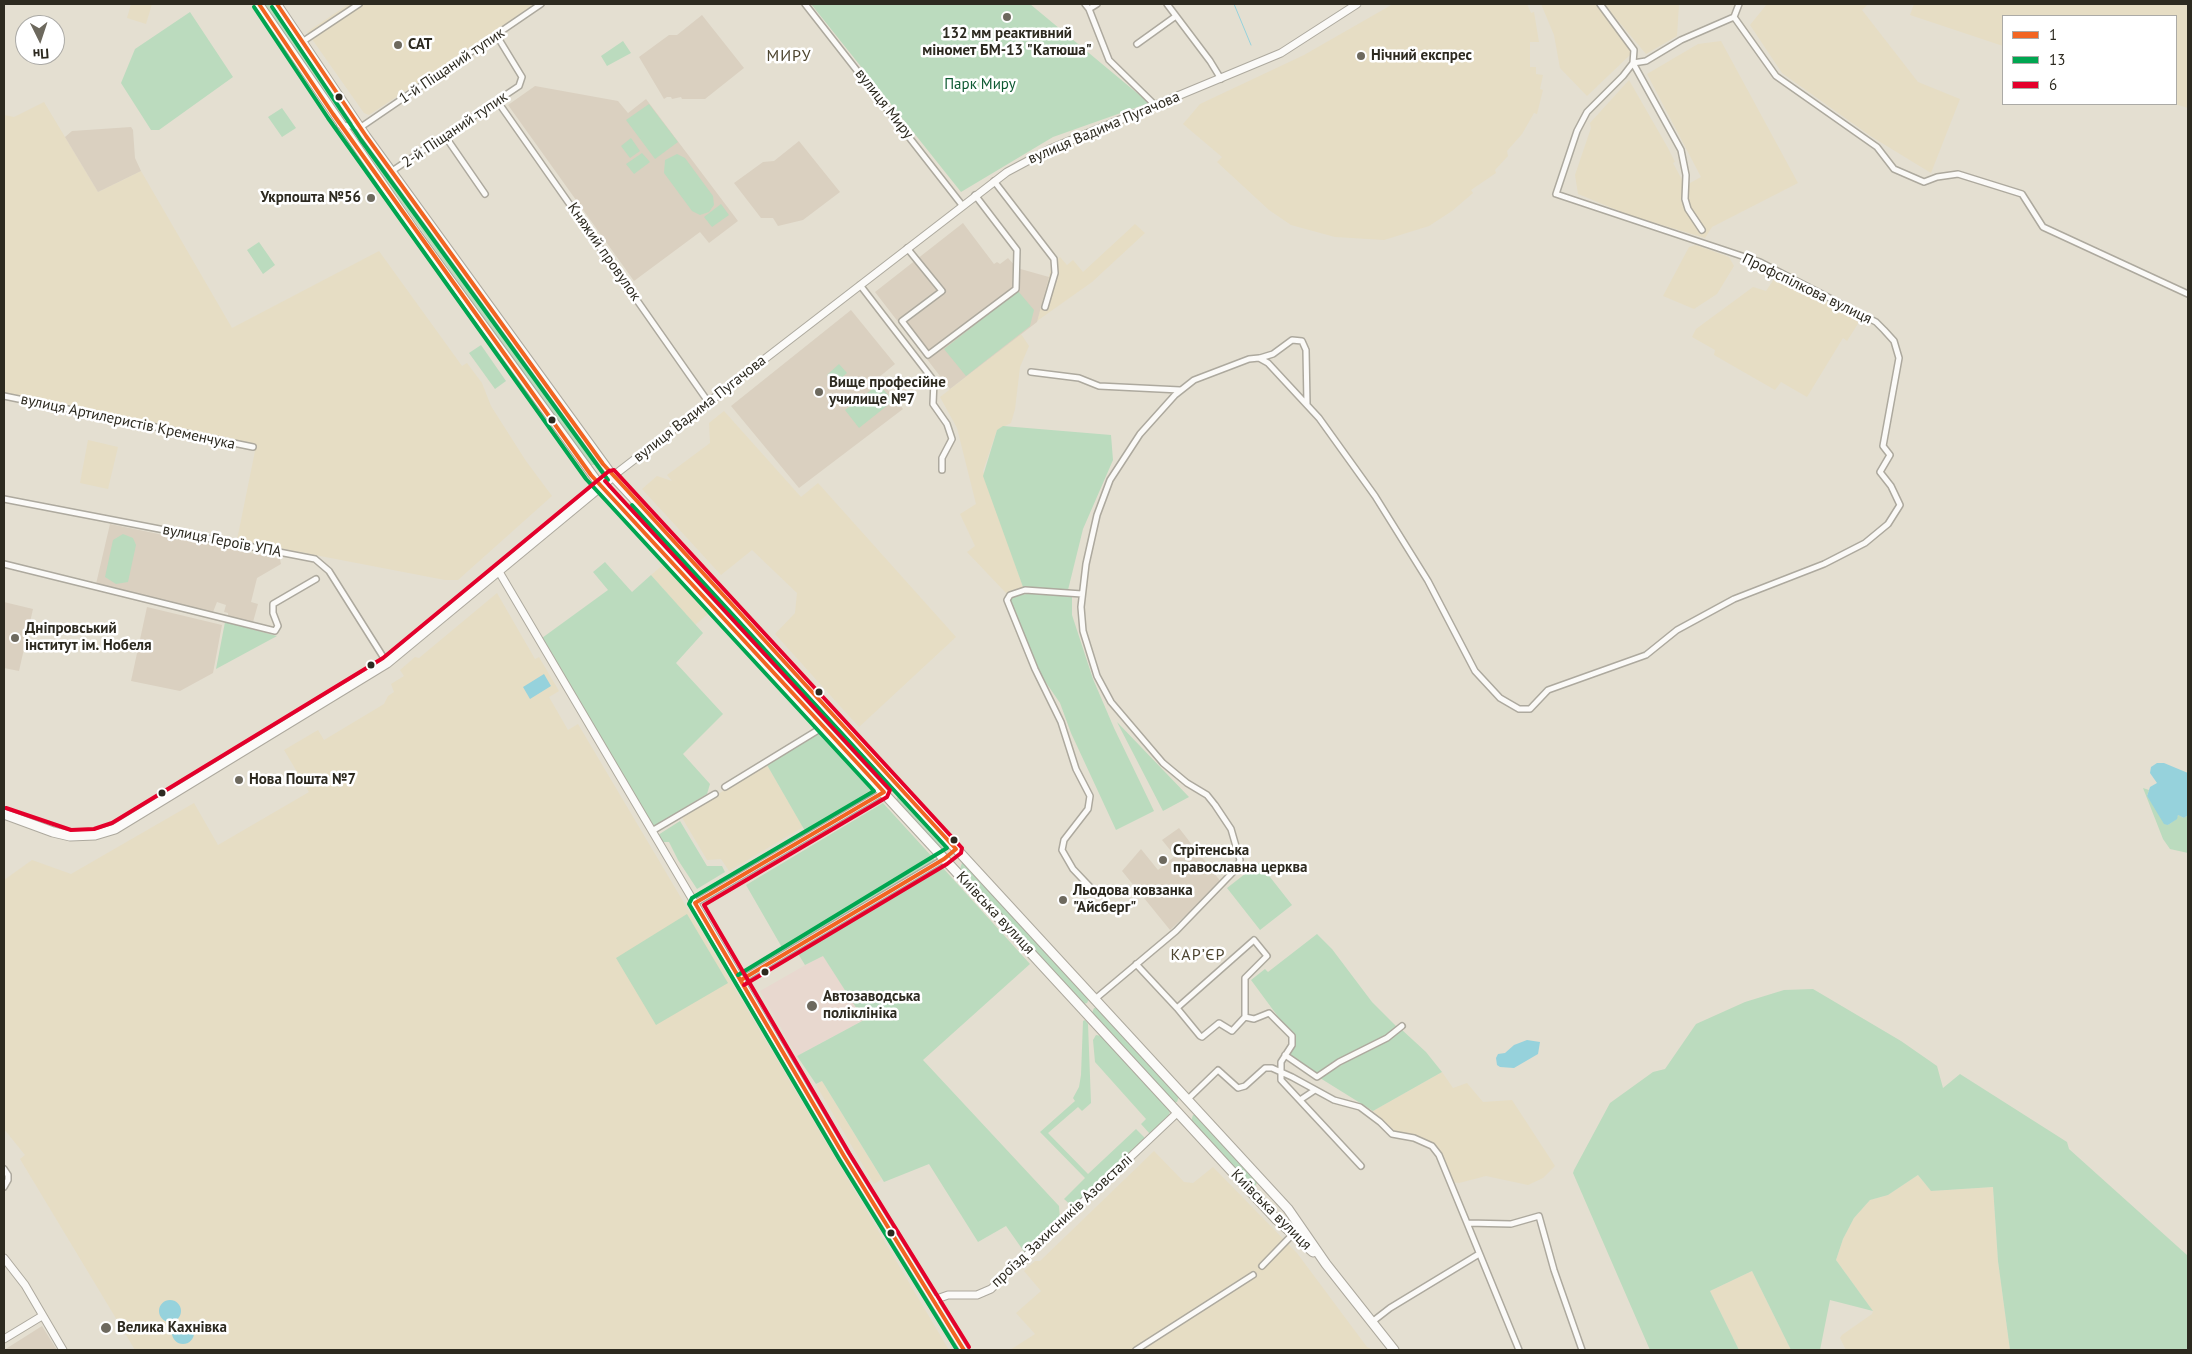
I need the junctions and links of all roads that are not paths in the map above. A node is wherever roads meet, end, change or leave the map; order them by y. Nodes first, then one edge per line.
1 (259, 4) edge
2 (277, 4) edge
3 (359, 4) edge
4 (541, 4) edge
5 (805, 4) edge
6 (1085, 4) edge
7 (1097, 4) edge
8 (1167, 4) edge
9 (1357, 4) edge
10 (1600, 4) edge
11 (1739, 4) edge
12 (1089, 9) junction
13 (1176, 16) junction
14 (1734, 18) junction
15 (497, 36) junction
16 (302, 42) junction
17 (1137, 44) dead end
18 (1634, 63) junction
19 (1221, 79) junction
20 (498, 102) junction
21 (1156, 106) junction
22 (353, 116) junction
23 (340, 125) junction
24 (361, 127) junction
25 (348, 136) junction
26 (445, 136) junction
27 (392, 171) junction
28 (994, 181) junction
29 (485, 194) dead end
30 (975, 195) junction
31 (962, 205) junction
32 (1702, 230) dead end
33 (908, 248) junction
34 (860, 285) junction
35 (2188, 294) edge
36 (1045, 307) dead end
37 (1259, 358) junction
38 (1031, 372) dead end
39 (1180, 390) junction
40 (4, 396) edge
41 (709, 403) junction
42 (1307, 404) junction
43 (253, 447) dead end
44 (942, 470) dead end
45 (613, 476) junction
46 (600, 485) junction
47 (4, 499) edge
48 (4, 564) edge
49 (498, 570) junction
50 (316, 579) dead end
51 (1082, 594) junction
52 (765, 640) junction
53 (753, 650) junction
54 (387, 663) junction
55 (823, 727) junction
56 (844, 727) junction
57 (832, 737) junction
58 (895, 782) junction
59 (725, 787) dead end
60 (884, 792) junction
61 (715, 794) dead end
62 (4, 814) edge
63 (652, 831) junction
64 (956, 849) junction
65 (944, 859) junction
66 (1093, 890) dead end
67 (695, 903) junction
68 (1136, 964) junction
69 (741, 980) junction
70 (1094, 1000) junction
71 (1177, 1008) junction
72 (1084, 1010) junction
73 (1245, 1017) junction
74 (1402, 1026) dead end
75 (1285, 1055) junction
76 (1280, 1072) junction
77 (1315, 1090) junction
78 (1300, 1100) junction
79 (1188, 1101) junction
80 (1178, 1112) junction
81 (1361, 1166) dead end
82 (4, 1169) edge
83 (4, 1187) edge
84 (1467, 1223) junction
85 (1293, 1234) junction
86 (1479, 1254) junction
87 (4, 1258) edge
88 (1326, 1264) junction
89 (1262, 1266) dead end
90 (1253, 1275) dead end
91 (934, 1300) junction
92 (42, 1316) junction
93 (1372, 1322) junction
94 (4, 1339) edge
95 (63, 1350) edge
96 (964, 1350) edge
97 (1136, 1350) edge
98 (1394, 1350) edge
99 (1519, 1350) edge
100 (1582, 1350) edge

1 - 23 main road, Київська вулиця
2 - 16 main road, Київська вулиця
3 - 16 street
4 - 15 street, 1-й Піщаний тупик
5 - 31 street, вулиця Миру
6 - 12 street
7 - 12 street
8 - 13 street
9 - 19 street, вулиця Вадима Пугачова
10 - 18 street
11 - 14 street
12 - 21 street
13 - 17 street
13 - 19 street
14 - 18 street
14 - 35 street
15 - 20 street, 2-й Піщаний тупик
15 - 24 street, 1-й Піщаний тупик
16 - 22 main road, Київська вулиця
18 - 32 street
18 - 42 street, Профспілкова вулиця
19 - 21 street, вулиця Вадима Пугачова
20 - 26 street, 2-й Піщаний тупик
20 - 41 street, Княжий провулок
21 - 28 street, вулиця Вадима Пугачова
22 - 23 main road
22 - 24 main road, Київська вулиця
23 - 24 street
23 - 25 main road, Київська вулиця
24 - 25 main road
24 - 27 main road, Київська вулиця
25 - 46 main road, Київська вулиця
26 - 27 street, 2-й Піщаний тупик
26 - 29 street
27 - 45 main road, Київська вулиця
28 - 30 street, вулиця Вадима Пугачова
28 - 36 street
30 - 31 street, вулиця Вадима Пугачова
30 - 33 street
31 - 33 street, вулиця Вадима Пугачова
33 - 34 street, вулиця Вадима Пугачова
34 - 41 street, вулиця Вадима Пугачова
34 - 44 street
37 - 39 street
37 - 42 street
37 - 42 street
38 - 39 street
39 - 51 street
40 - 43 street, вулиця Артилеристів Кременчука
41 - 45 street, вулиця Вадима Пугачова
45 - 46 main road, вулиця Вадима Пугачова
45 - 52 main road, Київська вулиця
46 - 49 main road, вулиця Вадима Пугачова
46 - 53 main road, Київська вулиця
47 - 54 street, вулиця Героїв УПА
48 - 50 street
49 - 54 main road, вулиця Вадима Пугачова
49 - 63 street
51 - 66 street
51 - 68 street
52 - 53 main road
52 - 56 main road, Київська вулиця
53 - 55 main road, Київська вулиця
54 - 62 main road, вулиця Вадима Пугачова
55 - 57 main road, Київська вулиця
55 - 59 street
56 - 57 main road
56 - 58 main road, Київська вулиця
57 - 60 main road, Київська вулиця
58 - 60 main road
58 - 64 main road, Київська вулиця
60 - 65 main road, Київська вулиця
60 - 67 street
61 - 63 street
63 - 67 street
64 - 65 main road
64 - 70 main road, Київська вулиця
65 - 69 street
65 - 72 main road, Київська вулиця
67 - 69 street
68 - 70 street
68 - 71 street
69 - 91 street
70 - 72 main road
70 - 79 main road, Київська вулиця
71 - 73 street
71 - 73 street
72 - 80 main road, Київська вулиця
73 - 75 street
74 - 75 street
75 - 76 street
76 - 77 street
76 - 78 street
76 - 79 street
77 - 78 street
77 - 84 street
78 - 81 street
79 - 80 main road
79 - 88 main road, Київська вулиця
80 - 85 main road, Київська вулиця
80 - 91 street, проїзд Захисників Азовсталі
82 - 83 street
84 - 86 street
84 - 100 street
85 - 88 main road, Київська вулиця
85 - 89 street
86 - 93 street
86 - 99 street
87 - 92 street
88 - 93 main road, Київська вулиця
90 - 97 street
91 - 96 street
92 - 94 street
92 - 95 street
93 - 98 main road, Київська вулиця

